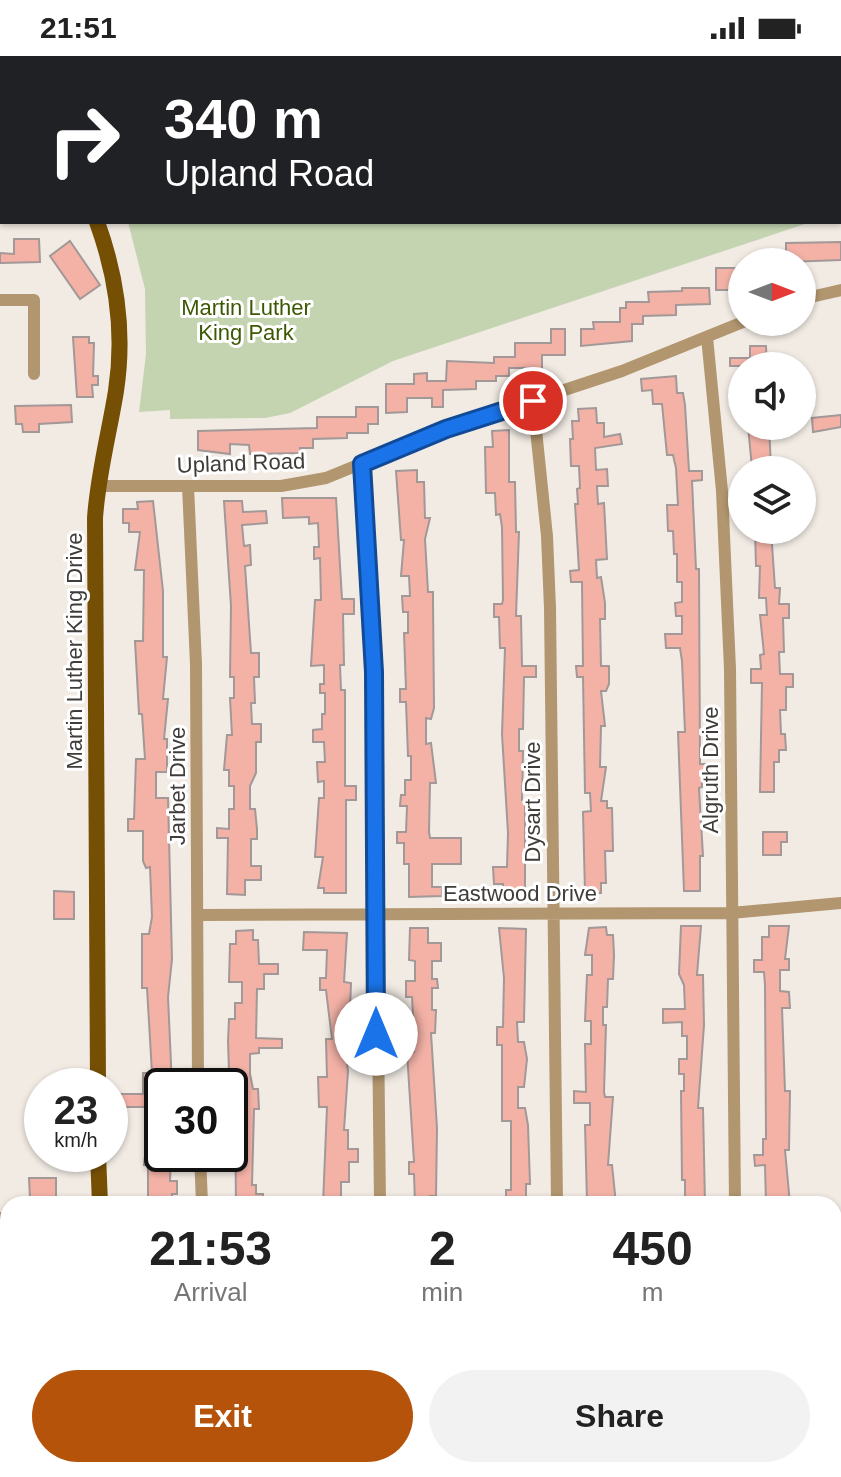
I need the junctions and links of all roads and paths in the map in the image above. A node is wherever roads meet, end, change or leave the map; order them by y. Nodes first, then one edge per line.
1 (98, 224) edge
2 (841, 290) edge
3 (816, 296) edge
4 (0, 300) edge
5 (728, 328) edge
6 (707, 337) junction
7 (34, 374) dead end
8 (533, 401) junction
9 (362, 464) junction
10 (97, 486) junction
11 (188, 486) junction
12 (841, 903) edge
13 (552, 913) junction
14 (731, 913) junction
15 (375, 914) junction
16 (198, 915) junction
17 (98, 1068) edge
18 (198, 1068) edge
19 (99, 1172) edge
20 (201, 1172) edge
21 (100, 1196) edge
22 (202, 1196) edge
23 (380, 1196) edge
24 (557, 1196) edge
25 (735, 1196) edge

1 - 10 main road, Martin Luther King Drive
2 - 3 street
4 - 7 street
5 - 6 street, Upland Road
6 - 8 street, Upland Road
6 - 14 street, Algruth Drive
8 - 9 street, Upland Road
8 - 13 street, Dysart Drive
9 - 11 street, Upland Road
9 - 15 street
10 - 11 street, Upland Road
10 - 17 main road, Martin Luther King Drive
11 - 16 street, Jarbet Drive
12 - 14 street, Eastwood Drive
13 - 14 street, Eastwood Drive
13 - 15 street, Eastwood Drive
13 - 24 street, Dysart Drive
14 - 25 street, Algruth Drive
15 - 16 street, Eastwood Drive
15 - 23 street
16 - 18 street, Jarbet Drive
19 - 21 main road
20 - 22 street

